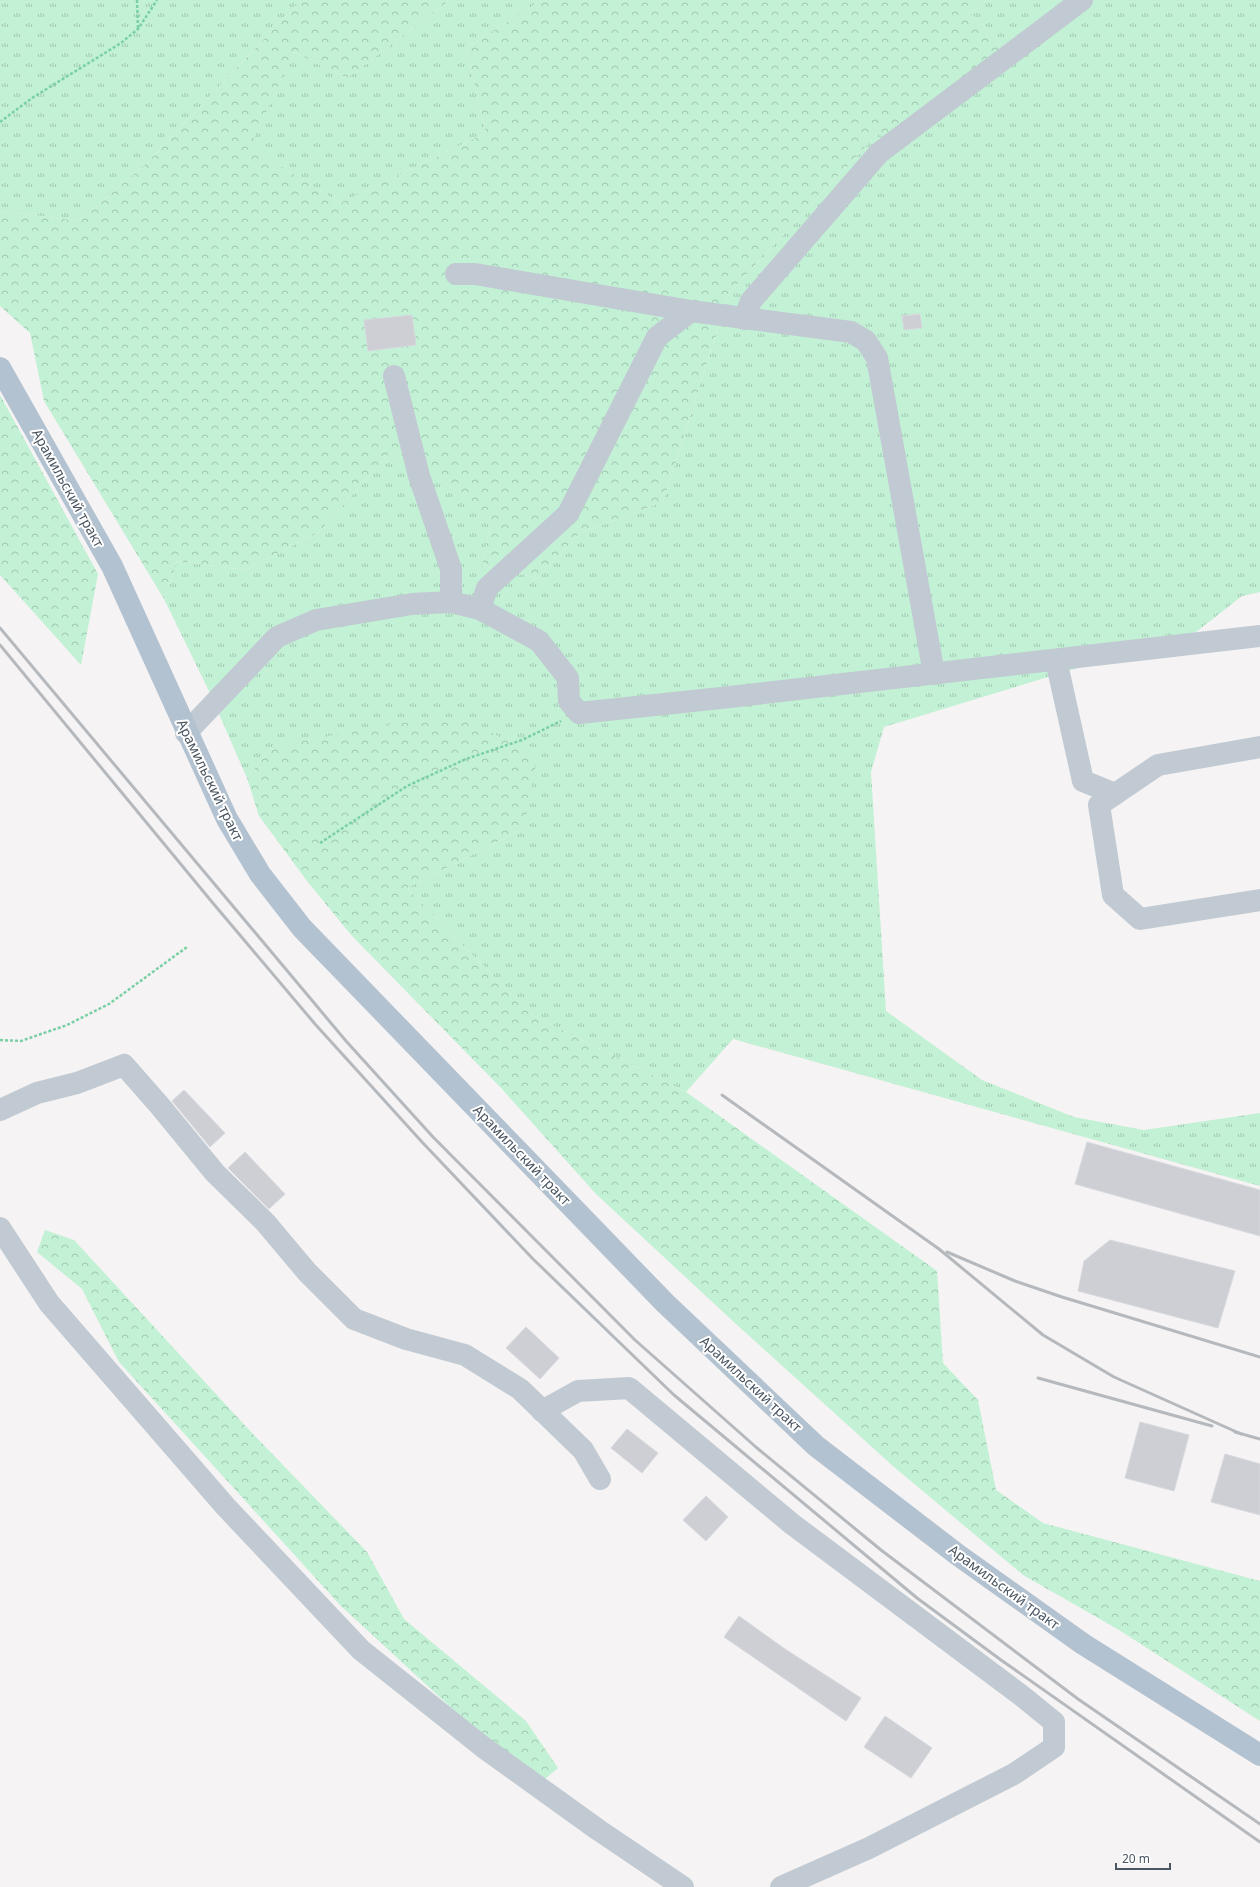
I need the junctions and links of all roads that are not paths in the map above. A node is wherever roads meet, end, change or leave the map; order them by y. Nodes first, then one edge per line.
1 (1082, 0) edge
2 (456, 274) dead end
3 (692, 311) junction
4 (744, 319) junction
5 (0, 368) edge
6 (394, 376) dead end
7 (451, 602) junction
8 (480, 609) junction
9 (1260, 636) edge
10 (1056, 660) junction
11 (934, 674) junction
12 (186, 733) junction
13 (1260, 747) edge
14 (1115, 794) junction
15 (1260, 900) edge
16 (0, 1110) edge
17 (0, 1228) edge
18 (542, 1411) junction
19 (600, 1479) dead end
20 (1260, 1755) edge
21 (683, 1887) edge
22 (781, 1887) edge

1 - 4 street
2 - 3 street
3 - 4 street
3 - 8 street
4 - 11 street
5 - 12 main road, Арамильский тракт
6 - 7 street
7 - 8 street
7 - 12 street
8 - 11 street
9 - 10 street
10 - 11 street
10 - 14 street
12 - 20 main road, Арамильский тракт
13 - 14 street
14 - 15 street
16 - 18 street
17 - 21 street
18 - 19 street
18 - 22 street

